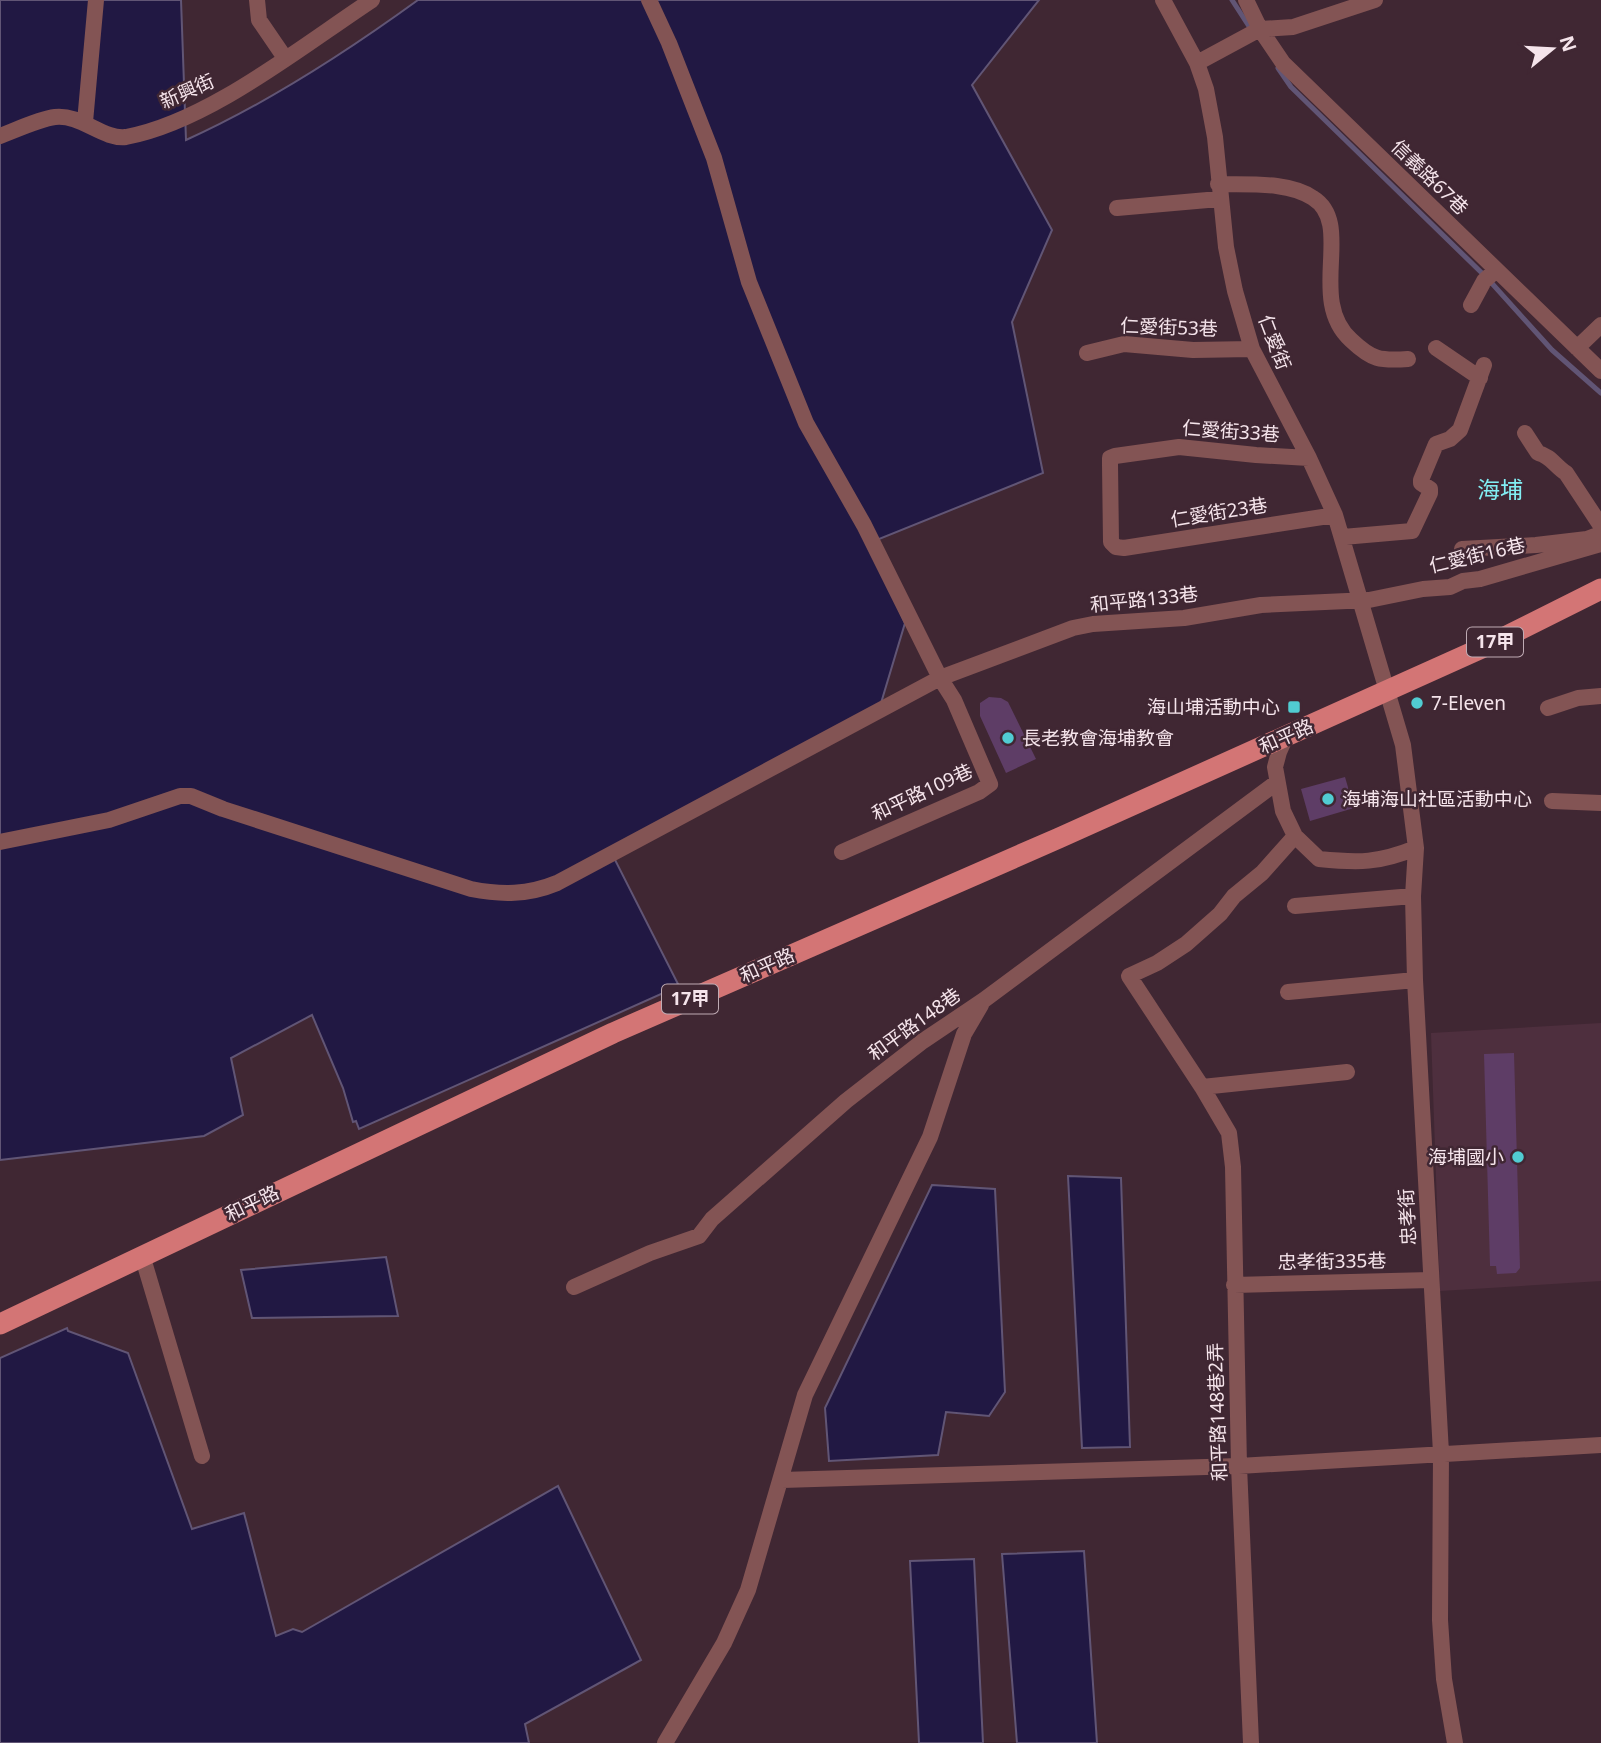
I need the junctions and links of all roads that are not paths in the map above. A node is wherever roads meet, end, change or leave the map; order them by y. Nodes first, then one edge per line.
1 (96, 0) edge
2 (257, 0) edge
3 (372, 0) edge
4 (649, 0) edge
5 (1163, 0) edge
6 (1246, 0) edge
7 (1375, 0) edge
8 (1256, 30) junction
9 (285, 58) junction
10 (1197, 64) junction
11 (76, 120) junction
12 (0, 136) edge
13 (1219, 191) junction
14 (1117, 208) dead end
15 (1491, 275) junction
16 (1471, 304) dead end
17 (1601, 325) edge
18 (1436, 348) dead end
19 (1577, 348) junction
20 (1252, 349) junction
21 (1087, 353) dead end
22 (1408, 359) dead end
23 (1601, 371) edge
24 (1525, 433) dead end
25 (1308, 458) junction
26 (1335, 514) junction
27 (1601, 527) edge
28 (1601, 534) edge
29 (1343, 537) junction
30 (1111, 542) joint
31 (1601, 544) edge
32 (1462, 549) dead end
33 (1599, 595) edge
34 (1361, 601) junction
35 (940, 678) junction
36 (1387, 690) junction
37 (1601, 696) edge
38 (1548, 708) dead end
39 (1286, 736) junction
40 (1276, 783) junction
41 (1552, 801) dead end
42 (1601, 803) edge
43 (1294, 836) junction
44 (0, 842) edge
45 (1416, 848) junction
46 (842, 852) dead end
47 (1413, 896) junction
48 (1295, 906) dead end
49 (1415, 980) junction
50 (1288, 992) dead end
51 (984, 1000) junction
52 (1347, 1072) dead end
53 (1202, 1087) junction
54 (142, 1255) junction
55 (1432, 1280) junction
56 (1234, 1285) junction
57 (574, 1287) dead end
58 (0, 1324) edge
59 (1601, 1445) edge
60 (1441, 1453) junction
61 (202, 1456) dead end
62 (1239, 1466) junction
63 (782, 1480) junction
64 (665, 1743) edge
65 (1251, 1743) edge
66 (1455, 1743) edge

1 - 11 street
2 - 9 street
3 - 9 street, 新興街
4 - 35 street
5 - 10 street, 仁愛街
6 - 8 street, 信義路67巷
7 - 8 street
8 - 10 street
8 - 15 street, 信義路67巷
9 - 11 street, 新興街
10 - 13 street, 仁愛街
11 - 12 street
13 - 14 street
13 - 20 street, 仁愛街
13 - 22 street
15 - 16 street
15 - 19 street, 信義路67巷
17 - 19 street
18 - 29 street, 仁愛街16巷
19 - 23 street, 信義路67巷
20 - 21 street, 仁愛街53巷
20 - 25 street, 仁愛街
24 - 27 street
25 - 26 street, 仁愛街
25 - 30 street, 仁愛街33巷
26 - 29 street, 仁愛街
26 - 30 street, 仁愛街23巷
28 - 32 street
29 - 34 street, 仁愛街
31 - 34 street, 仁愛街16巷
33 - 36 main road, 17甲
34 - 35 street, 和平路133巷
34 - 36 street, 仁愛街
35 - 44 street, 和平路133巷
35 - 46 street, 和平路109巷
36 - 39 main road, 和平路 / 17甲
36 - 45 street, 忠孝街
37 - 38 street
39 - 40 street
39 - 54 main road, 和平路 / 17甲
40 - 43 street
40 - 51 street, 和平路148巷
41 - 42 street
43 - 45 street
43 - 53 street, 和平路148巷2弄
45 - 47 street, 忠孝街
47 - 48 street
47 - 49 street, 忠孝街
49 - 50 street
49 - 55 street, 忠孝街
51 - 57 street, 和平路148巷
51 - 63 street
52 - 53 street
53 - 56 street, 和平路148巷2弄
54 - 58 main road, 和平路 / 17甲
54 - 61 street
55 - 56 street, 忠孝街335巷
55 - 60 street, 忠孝街
56 - 62 street, 和平路148巷2弄
59 - 60 street
60 - 62 street
60 - 66 street, 忠孝街
62 - 63 street
62 - 65 street, 和平路148巷2弄
63 - 64 street

